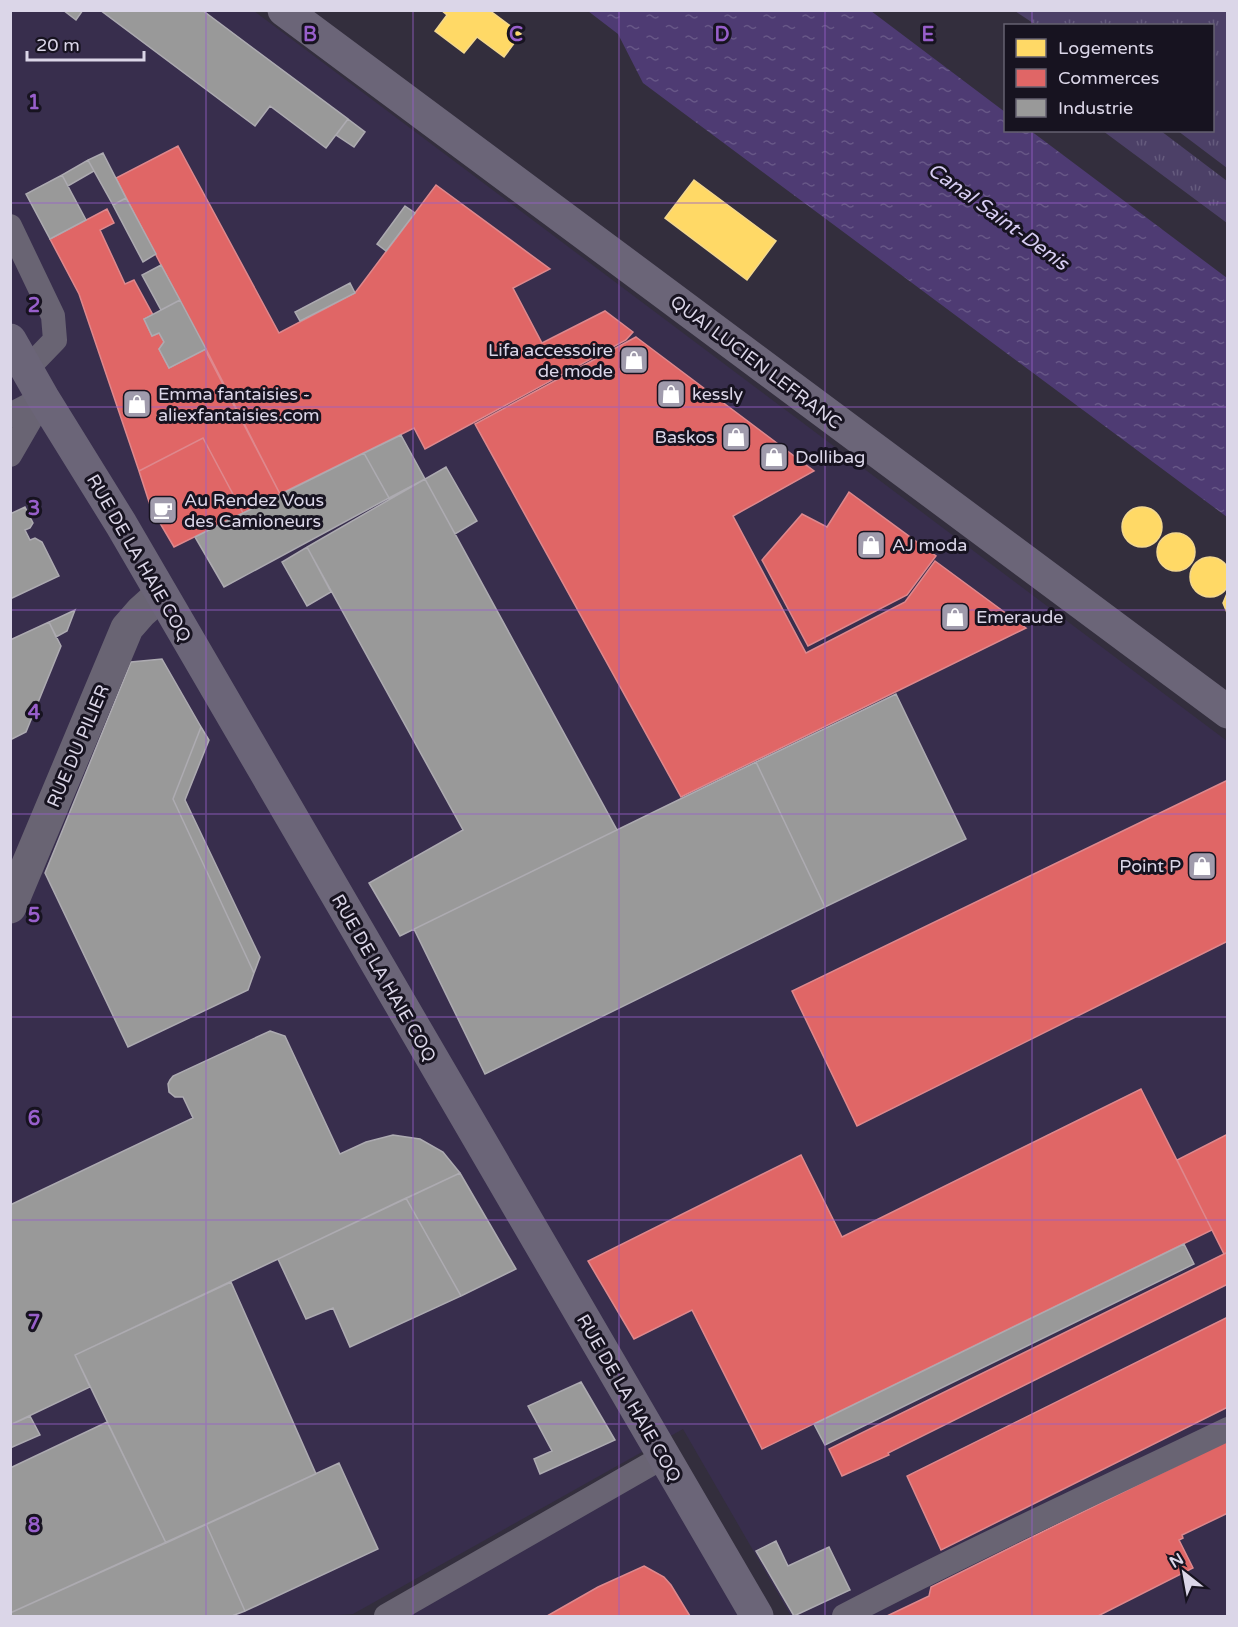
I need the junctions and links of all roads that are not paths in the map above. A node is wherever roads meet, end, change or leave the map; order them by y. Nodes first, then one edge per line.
1 (284, 10) edge
2 (10, 226) edge
3 (10, 340) edge
4 (27, 369) junction
5 (43, 398) junction
6 (10, 416) edge
7 (10, 455) edge
8 (161, 594) junction
9 (1227, 712) edge
10 (10, 907) edge
11 (1227, 1429) edge
12 (663, 1457) junction
13 (386, 1617) edge
14 (757, 1617) edge
15 (844, 1617) edge

1 - 9 main road, QUAI LUCIEN LEFRANC
2 - 4 lane
3 - 4 main road, RUE DE LA HAIE COQ
4 - 5 main road, RUE DE LA HAIE COQ
5 - 6 lane
5 - 7 lane
5 - 8 main road, RUE DE LA HAIE COQ
8 - 10 street, RUE DU PILIER
8 - 12 main road, RUE DE LA HAIE COQ
11 - 15 lane
12 - 13 lane
12 - 14 main road, RUE DE LA HAIE COQ

